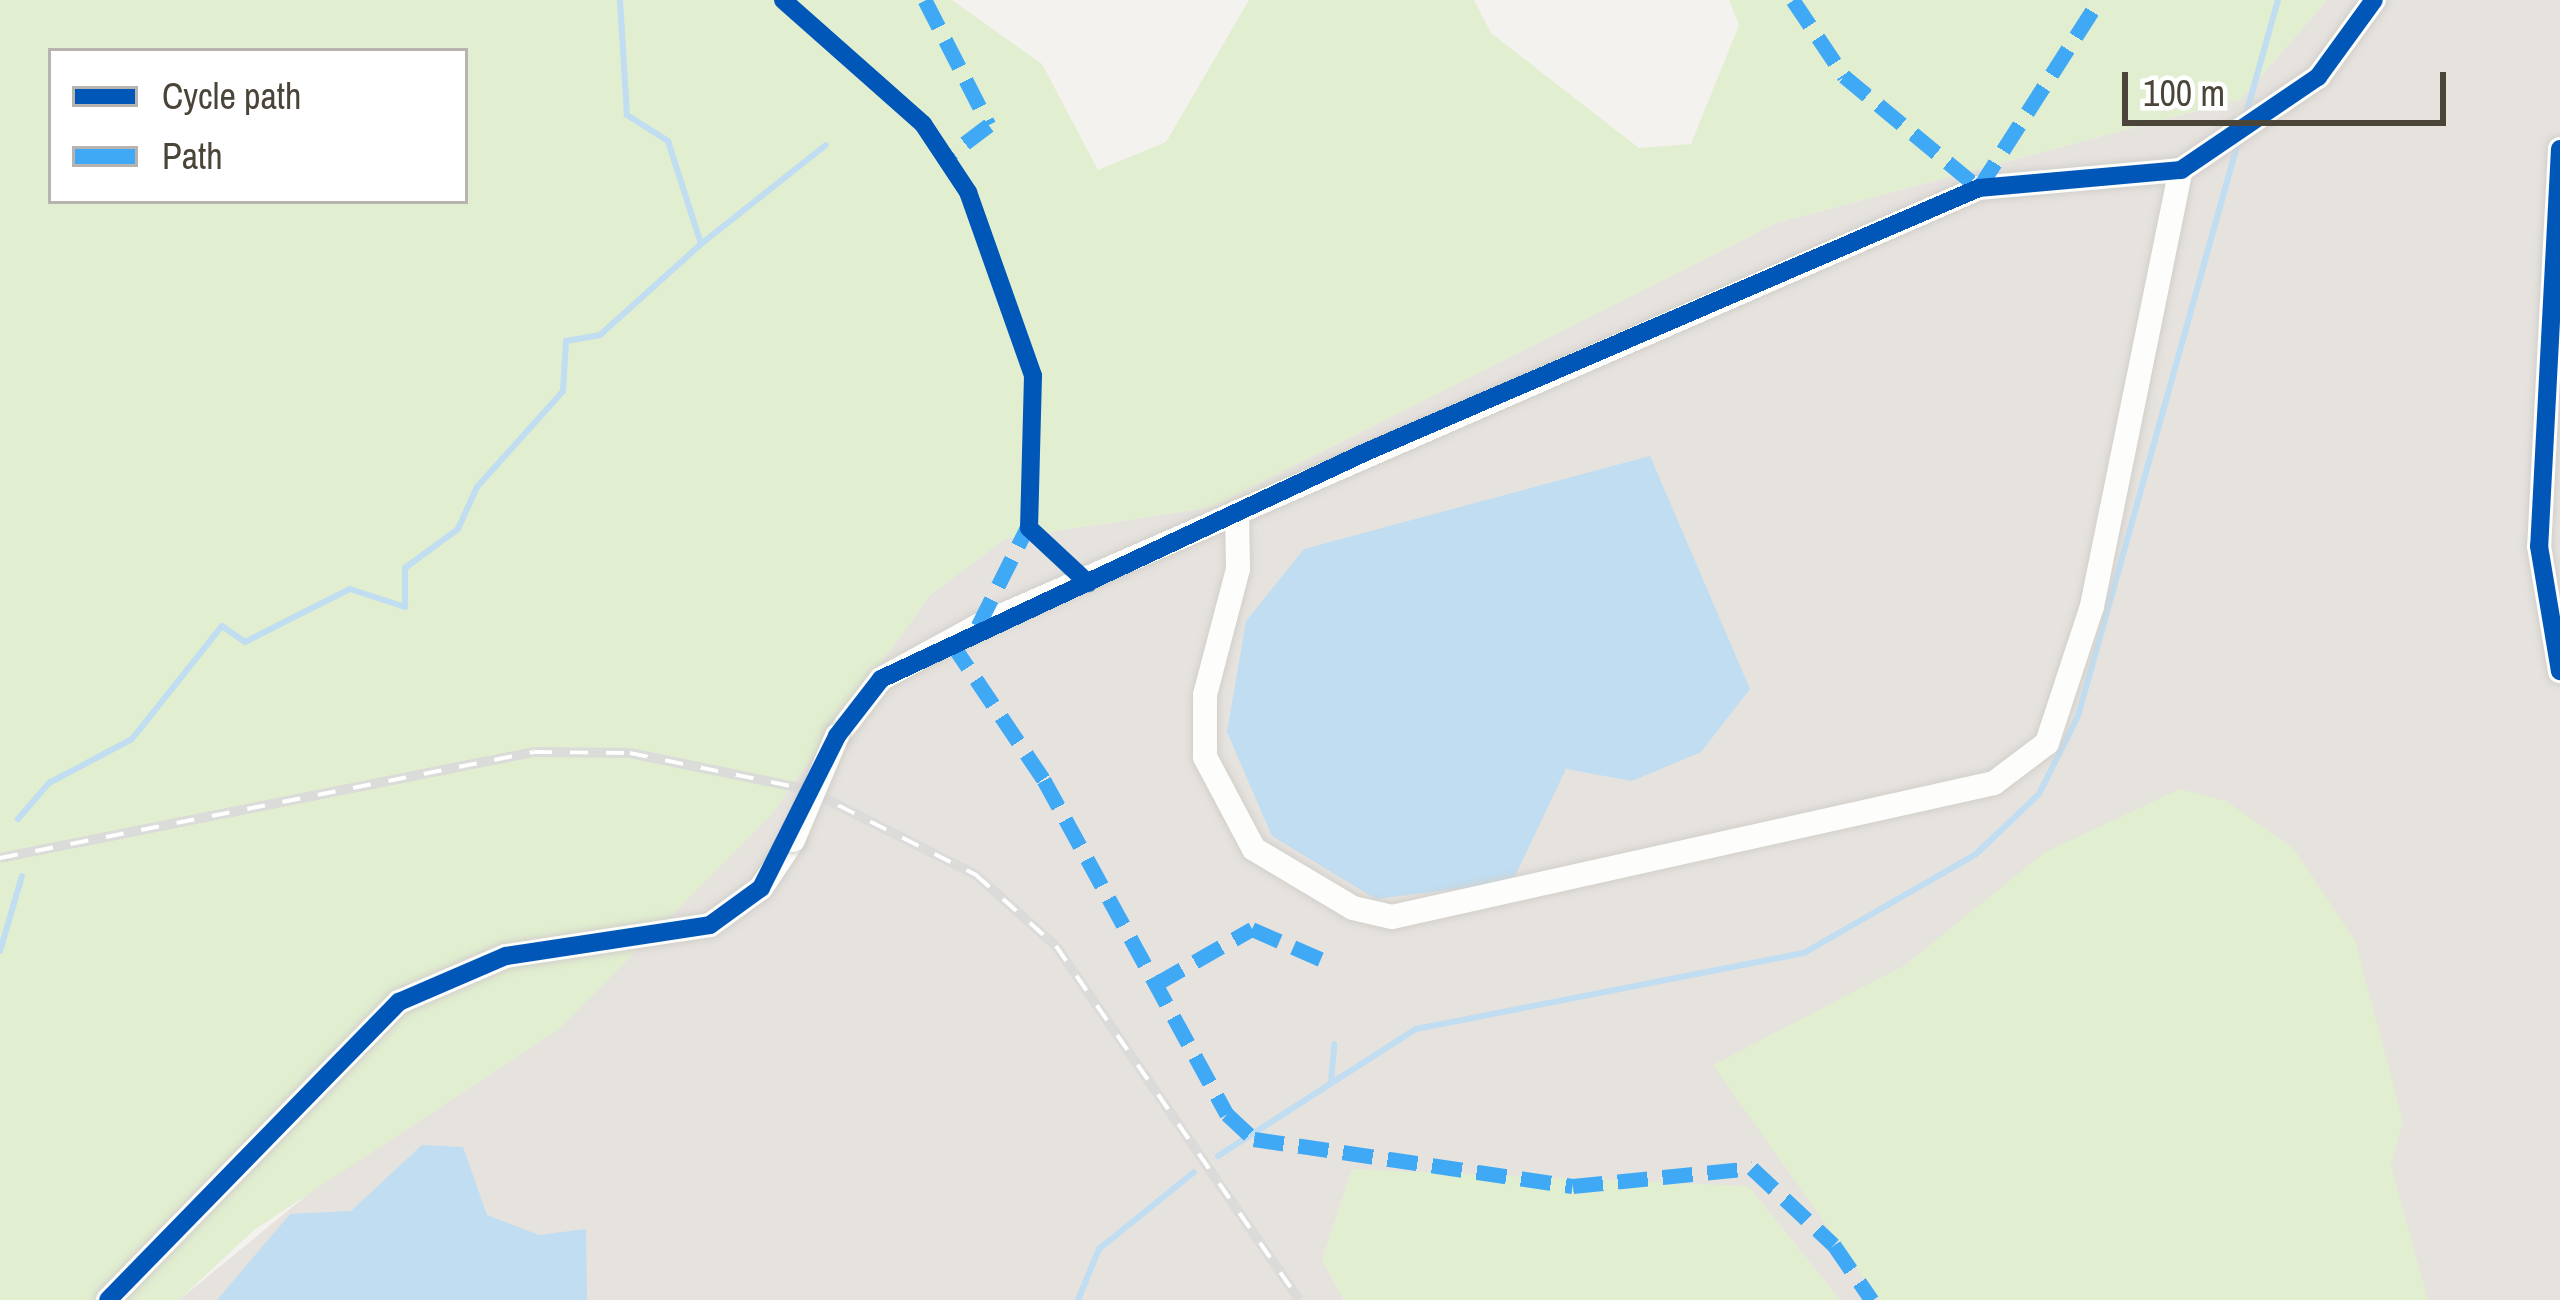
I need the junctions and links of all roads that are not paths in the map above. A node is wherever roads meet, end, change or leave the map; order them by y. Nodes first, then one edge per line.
1 (2374, 0) edge
2 (2560, 149) edge
3 (2180, 170) junction
4 (1238, 512) junction
5 (2560, 671) edge
6 (108, 1300) edge

1 - 3 street
2 - 5 street
3 - 4 street
3 - 4 street
4 - 6 street, bridge

